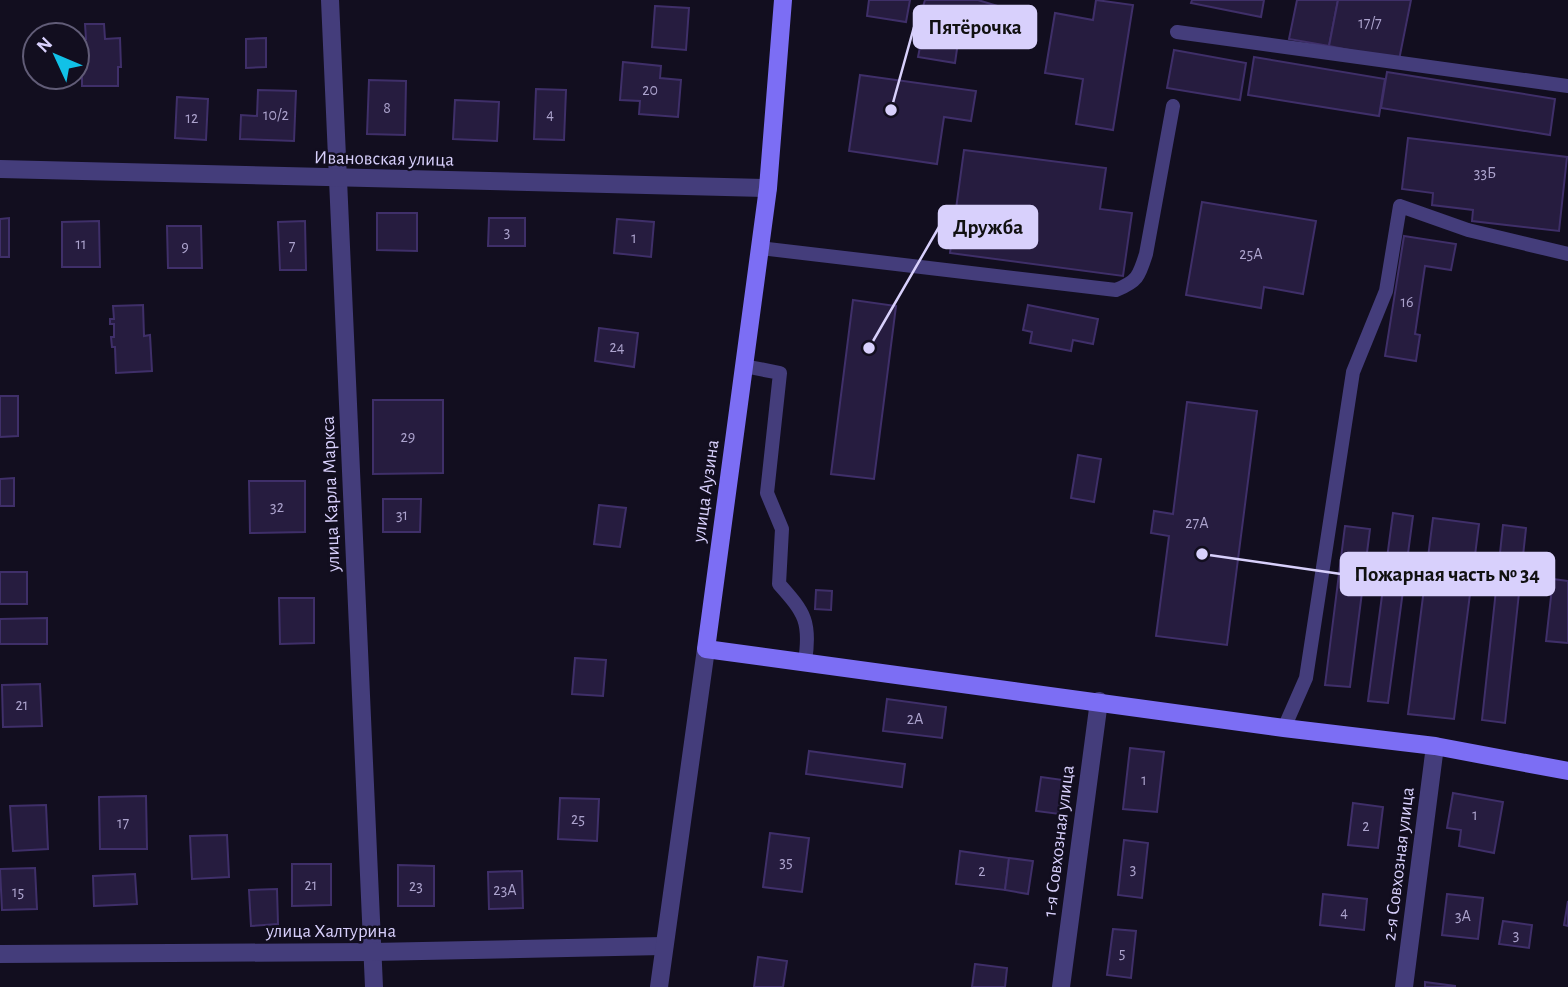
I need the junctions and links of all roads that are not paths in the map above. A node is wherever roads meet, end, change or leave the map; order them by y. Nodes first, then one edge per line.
1 (330, 0) edge
2 (783, 0) edge
3 (1177, 32) dead end
4 (1568, 86) edge
5 (1173, 106) dead end
6 (0, 169) edge
7 (338, 179) junction
8 (768, 188) junction
9 (760, 248) junction
10 (1568, 254) edge
11 (744, 366) junction
12 (706, 649) junction
13 (805, 662) junction
14 (1099, 701) junction
15 (1284, 728) junction
16 (1435, 746) junction
17 (1568, 771) edge
18 (663, 946) junction
19 (372, 953) junction
20 (0, 954) edge
21 (373, 987) edge
22 (659, 987) edge
23 (1061, 987) edge
24 (1404, 987) edge

1 - 7 street, улица Карла Маркса
2 - 8 main road, улица Аузина
3 - 4 lane
5 - 9 lane
6 - 7 street, Ивановская улица
7 - 8 street, Ивановская улица
7 - 19 street, улица Карла Маркса
8 - 9 main road, улица Аузина
9 - 11 main road, улица Аузина
10 - 15 lane
11 - 12 main road, улица Аузина
11 - 13 lane
12 - 13 main road
12 - 18 street, улица Аузина
13 - 14 main road
14 - 15 main road
14 - 23 street, 1-я Совхозная улица
15 - 16 main road
16 - 17 main road
16 - 24 street, 2-я Совхозная улица
18 - 19 street, улица Халтурина
18 - 22 street, улица Аузина
19 - 20 street, улица Халтурина
19 - 21 street, улица Карла Маркса

